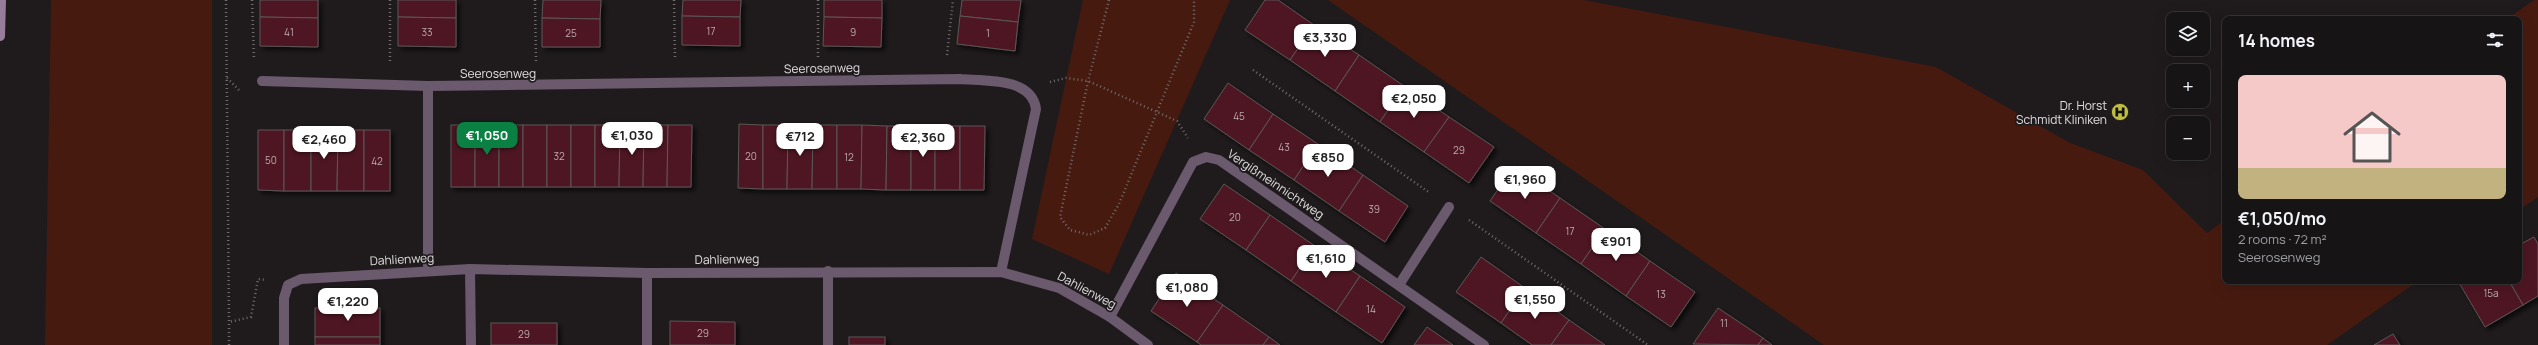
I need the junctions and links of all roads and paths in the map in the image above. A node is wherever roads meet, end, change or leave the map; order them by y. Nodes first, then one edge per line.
1 (1, 0) edge
2 (226, 0) edge
3 (252, 0) edge
4 (390, 0) edge
5 (535, 0) edge
6 (674, 0) edge
7 (818, 0) edge
8 (953, 0) edge
9 (1109, 0) edge
10 (1194, 0) edge
11 (0, 36) edge
12 (254, 60) dead end
13 (944, 79) junction
14 (262, 80) dead end
15 (818, 81) junction
16 (1088, 81) junction
17 (675, 82) junction
18 (390, 86) junction
19 (428, 86) junction
20 (536, 86) junction
21 (1022, 88) junction
22 (1155, 112) junction
23 (1201, 159) junction
24 (1449, 206) dead end
25 (470, 269) junction
26 (428, 270) junction
27 (828, 271) junction
28 (1001, 272) junction
29 (647, 273) junction
30 (288, 284) junction
31 (1399, 285) junction
32 (1110, 317) junction
33 (229, 322) junction
34 (229, 345) edge
35 (284, 345) edge
36 (470, 345) edge
37 (647, 345) edge
38 (828, 345) edge
39 (1148, 345) edge
40 (1484, 345) edge

1 - 11 main road
2 - 33 path
3 - 12 path
4 - 18 path
5 - 20 path
6 - 17 path
7 - 15 path
8 - 13 path
9 - 16 path
10 - 22 path
13 - 15 street, Seerosenweg
13 - 21 street, Seerosenweg
14 - 18 street, Seerosenweg
15 - 17 street, Seerosenweg
16 - 21 path
16 - 22 path
16 - 22 path
17 - 20 street, Seerosenweg
18 - 19 street, Seerosenweg
19 - 20 street, Seerosenweg
19 - 26 street
21 - 28 street
22 - 23 path
23 - 31 street, Vergißmeinnichtweg
23 - 32 street
24 - 31 street
25 - 26 street, Dahlienweg
25 - 29 street, Dahlienweg
25 - 36 street
26 - 30 street, Dahlienweg
27 - 28 street, Dahlienweg
27 - 29 street, Dahlienweg
27 - 38 street
28 - 32 street, Dahlienweg
29 - 37 street
30 - 33 path
30 - 35 street
31 - 40 street, Vergißmeinnichtweg
32 - 39 street, Dahlienweg
33 - 34 path

